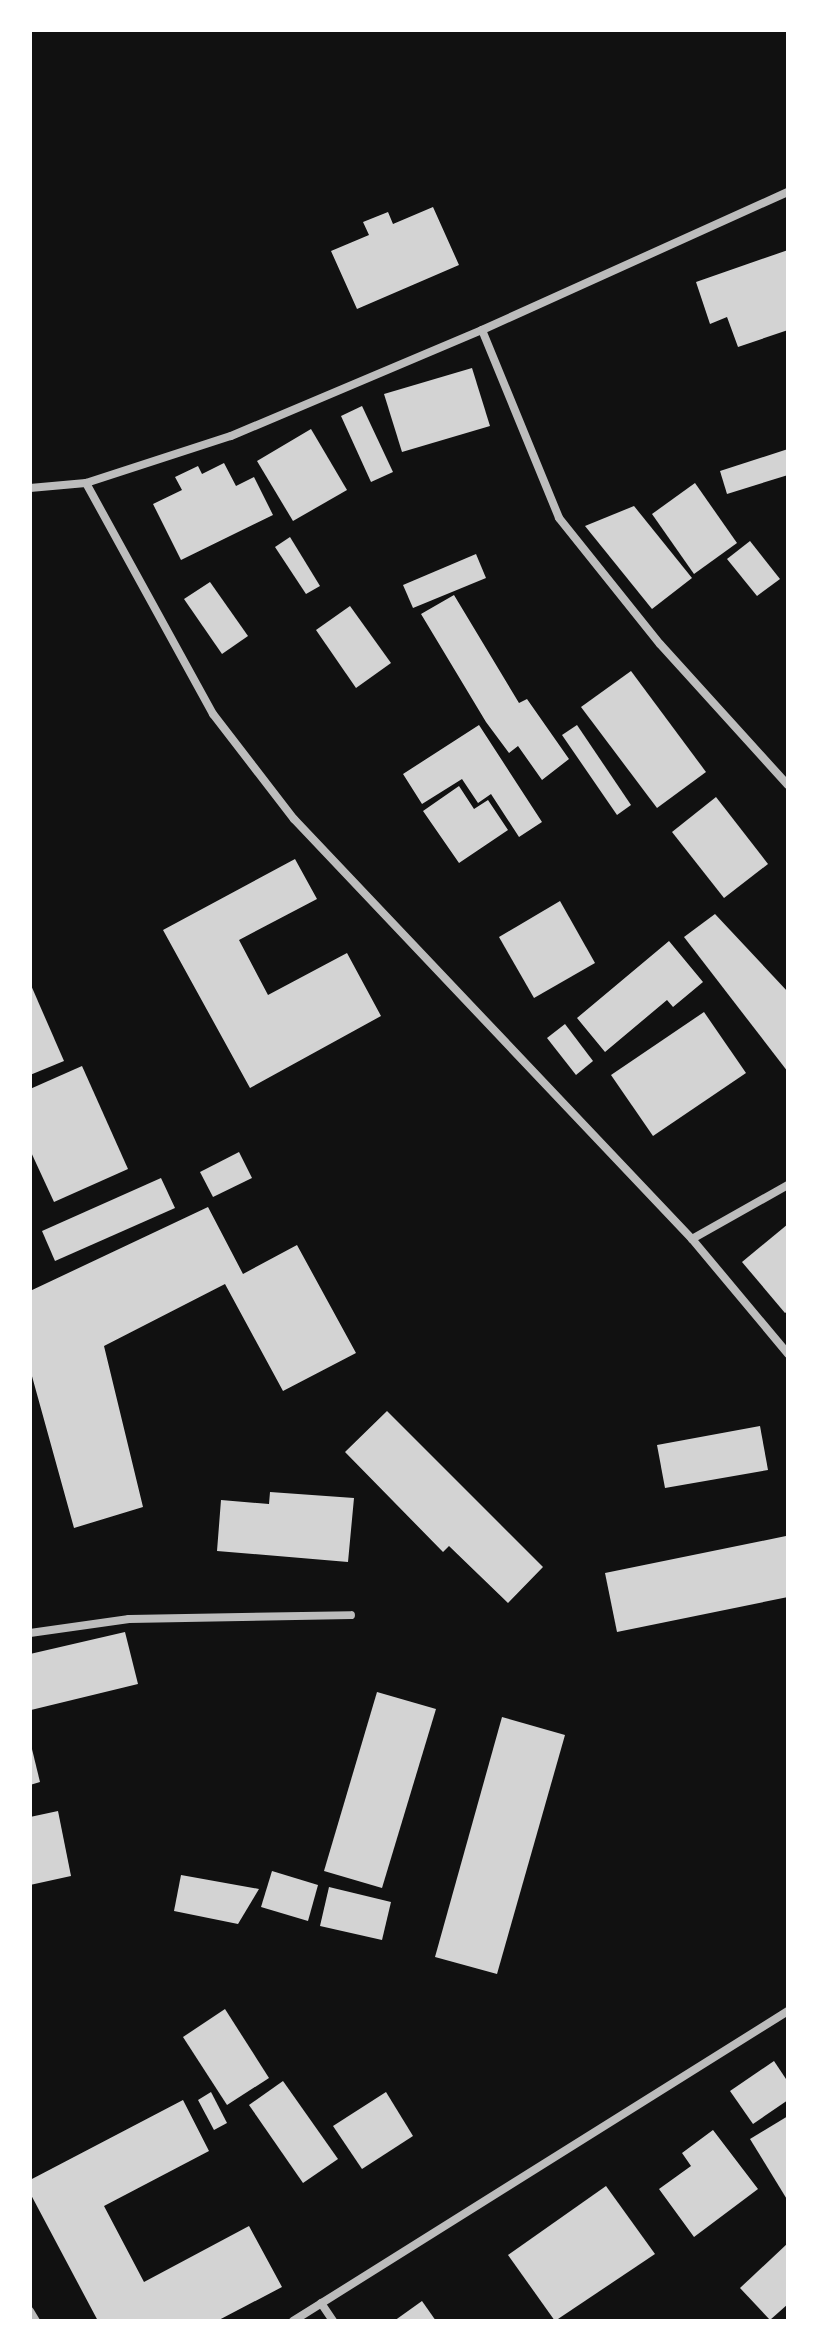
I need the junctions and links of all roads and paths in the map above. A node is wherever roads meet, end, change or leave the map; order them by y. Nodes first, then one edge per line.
1 (788, 192) edge
2 (482, 330) junction
3 (86, 483) junction
4 (30, 488) edge
5 (788, 785) edge
6 (788, 1185) edge
7 (692, 1239) junction
8 (788, 1354) edge
9 (351, 1615) dead end
10 (30, 1633) edge
11 (788, 2011) edge
12 (321, 2303) junction
13 (30, 2311) edge
14 (36, 2321) edge
15 (293, 2321) edge
16 (333, 2321) edge

1 - 2 street
2 - 3 street
2 - 5 street
3 - 4 street
3 - 7 street
6 - 7 street
7 - 8 street
9 - 10 street
11 - 12 street
12 - 15 street
12 - 16 street
13 - 14 street

